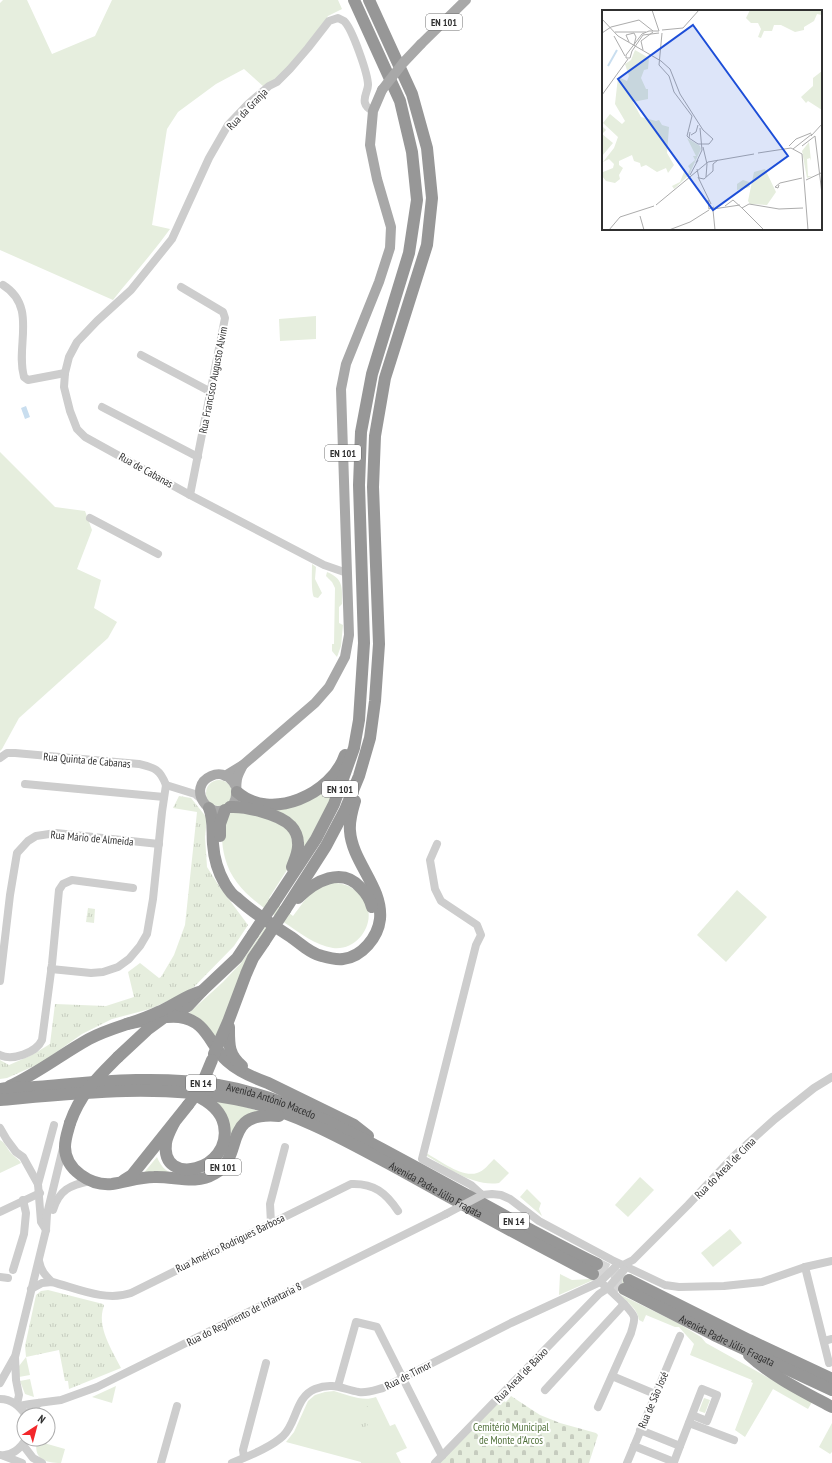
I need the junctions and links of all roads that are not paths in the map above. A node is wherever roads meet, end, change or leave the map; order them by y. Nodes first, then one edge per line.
1 (354, 0) edge
2 (369, 0) edge
3 (466, 0) edge
4 (373, 111) junction
5 (3, 285) dead end
6 (181, 287) dead end
7 (116, 304) joint
8 (141, 355) dead end
9 (65, 373) junction
10 (211, 392) junction
11 (102, 407) dead end
12 (198, 457) junction
13 (190, 495) junction
14 (90, 518) dead end
15 (158, 554) dead end
16 (347, 574) junction
17 (362, 690) junction
18 (0, 758) edge
19 (243, 765) junction
20 (226, 776) junction
21 (359, 776) junction
22 (25, 784) dead end
23 (166, 785) junction
24 (201, 787) junction
25 (236, 789) junction
26 (185, 790) junction
27 (164, 797) junction
28 (205, 804) junction
29 (228, 808) junction
30 (159, 844) junction
31 (438, 844) dead end
32 (291, 878) junction
33 (133, 888) dead end
34 (285, 910) junction
35 (51, 969) junction
36 (0, 981) edge
37 (202, 991) junction
38 (168, 1017) junction
39 (228, 1022) junction
40 (127, 1024) junction
41 (216, 1048) junction
42 (0, 1055) edge
43 (832, 1077) edge
44 (268, 1083) junction
45 (2, 1088) edge
46 (190, 1093) junction
47 (0, 1100) edge
48 (298, 1119) junction
49 (174, 1123) junction
50 (54, 1125) dead end
51 (0, 1128) edge
52 (66, 1140) junction
53 (285, 1147) dead end
54 (384, 1150) junction
55 (431, 1175) joint
56 (90, 1181) junction
57 (121, 1182) junction
58 (39, 1188) junction
59 (482, 1195) junction
60 (23, 1200) junction
61 (464, 1205) junction
62 (398, 1211) dead end
63 (0, 1212) edge
64 (271, 1223) junction
65 (47, 1228) junction
66 (39, 1259) junction
67 (832, 1261) edge
68 (805, 1267) junction
69 (13, 1270) dead end
70 (597, 1273) junction
71 (623, 1274) junction
72 (52, 1282) junction
73 (608, 1288) junction
74 (31, 1289) junction
75 (624, 1304) junction
76 (680, 1336) dead end
77 (828, 1340) edge
78 (737, 1345) junction
79 (15, 1357) junction
80 (266, 1363) dead end
81 (829, 1363) dead end
82 (612, 1376) junction
83 (0, 1377) edge
84 (830, 1377) edge
85 (403, 1378) junction
86 (0, 1383) edge
87 (338, 1386) junction
88 (545, 1390) dead end
89 (832, 1390) edge
90 (655, 1394) junction
91 (0, 1399) edge
92 (39, 1402) junction
93 (18, 1405) junction
94 (177, 1406) dead end
95 (34, 1407) edge
96 (598, 1407) dead end
97 (832, 1407) edge
98 (692, 1415) dead end
99 (689, 1423) junction
100 (640, 1430) junction
101 (734, 1440) dead end
102 (634, 1446) junction
103 (680, 1446) junction
104 (20, 1447) edge
105 (28, 1447) edge
106 (2, 1456) edge
107 (442, 1456) junction
108 (244, 1457) junction
109 (22, 1463) edge
110 (42, 1463) edge
111 (162, 1463) edge
112 (232, 1463) edge
113 (435, 1463) edge
114 (627, 1463) edge

1 - 17 highway, EN 101
2 - 21 highway, EN 101
3 - 4 main road, EN 101, bridge
4 - 7 street, Rua da Granja
4 - 16 main road, EN 101
5 - 9 street
6 - 10 street, Rua Francisco Augusto Alvim
7 - 9 street, Rua de Cabanas
8 - 10 street
9 - 13 street, Rua de Cabanas
10 - 12 street, Rua Francisco Augusto Alvim
11 - 12 street
12 - 13 street, Rua Francisco Augusto Alvim
13 - 16 street, Rua de Cabanas
14 - 15 street
16 - 19 main road, EN 101
17 - 25 highway
17 - 32 highway, EN 101
18 - 23 street, Rua Quinta de Cabanas
19 - 20 main road, EN 101
19 - 25 main road, EN 101
20 - 24 main road, EN 101
20 - 25 main road
21 - 28 highway
21 - 34 highway, EN 101
22 - 27 street
23 - 26 street
23 - 27 street
24 - 26 street
24 - 28 main road
25 - 29 main road, EN 101
26 - 28 street
27 - 30 street
28 - 29 main road
29 - 32 highway
29 - 34 highway
30 - 35 street
30 - 36 street, Rua Mário de Almeida
31 - 59 street
32 - 37 highway, EN 101, bridge
33 - 35 street
34 - 39 highway, EN 101, bridge
35 - 42 street
37 - 38 highway, EN 101
37 - 40 highway
38 - 40 highway
38 - 41 highway
38 - 52 highway, EN 101, bridge
39 - 41 highway
39 - 44 highway, EN 101
40 - 45 highway
41 - 44 highway
41 - 49 highway, bridge
43 - 71 street, Rua do Areal de Cima
44 - 54 highway, EN 101
45 - 54 highway, Avenida António Macedo / EN 14
46 - 47 highway, Avenida António Macedo / EN 14
46 - 48 highway, Avenida António Macedo / EN 14
46 - 49 highway
48 - 57 highway, EN 101
48 - 61 highway, Avenida Padre Júlio Fragata / EN 14
49 - 57 highway
50 - 58 street
51 - 58 street
52 - 56 highway, EN 101
52 - 65 street
53 - 64 street
54 - 55 highway, Avenida António Macedo / EN 14
55 - 70 highway, Avenida Padre Júlio Fragata / EN 14
56 - 57 highway, EN 101
56 - 65 street
58 - 60 street
58 - 65 street
59 - 61 street, Rua do Regimento de Infantaria 8, bridge
59 - 71 street
60 - 63 street
60 - 69 street
61 - 70 highway, Avenida Padre Júlio Fragata / EN 14
61 - 92 street, Rua do Regimento de Infantaria 8, bridge
62 - 64 street, Rua Américo Rodrigues Barbosa
64 - 72 street, Rua Américo Rodrigues Barbosa
65 - 66 street
66 - 72 street
66 - 74 street
67 - 68 street
68 - 71 street
68 - 77 street
70 - 71 street, bridge
70 - 73 street
70 - 85 street, Rua de Timor
71 - 73 street, Rua Areal de Baixo, bridge
71 - 78 highway, Avenida Padre Júlio Fragata
71 - 84 highway, Avenida Padre Júlio Fragata
72 - 74 street
73 - 75 street
73 - 107 street, Rua Areal de Baixo
74 - 79 street
75 - 82 street
75 - 88 street
76 - 90 street, Rua de São José
77 - 81 street
78 - 89 highway, Avenida Padre Júlio Fragata
78 - 97 highway
79 - 83 street
79 - 86 street
79 - 93 street
80 - 108 street
82 - 90 street
82 - 96 street
85 - 87 street, Rua de Timor
85 - 87 street
85 - 107 street
87 - 108 street, Rua de Timor
90 - 100 street, Rua de São José
91 - 93 street
92 - 93 street, Rua do Regimento de Infantaria 8
92 - 95 street
94 - 111 street
98 - 99 street
99 - 101 street
99 - 103 street
100 - 102 street, Rua de São José
100 - 103 street
102 - 103 street
102 - 114 street, Rua de São José
104 - 106 street
105 - 110 street
106 - 109 street
107 - 113 street, Rua Areal de Baixo
108 - 112 street, Rua de Timor

